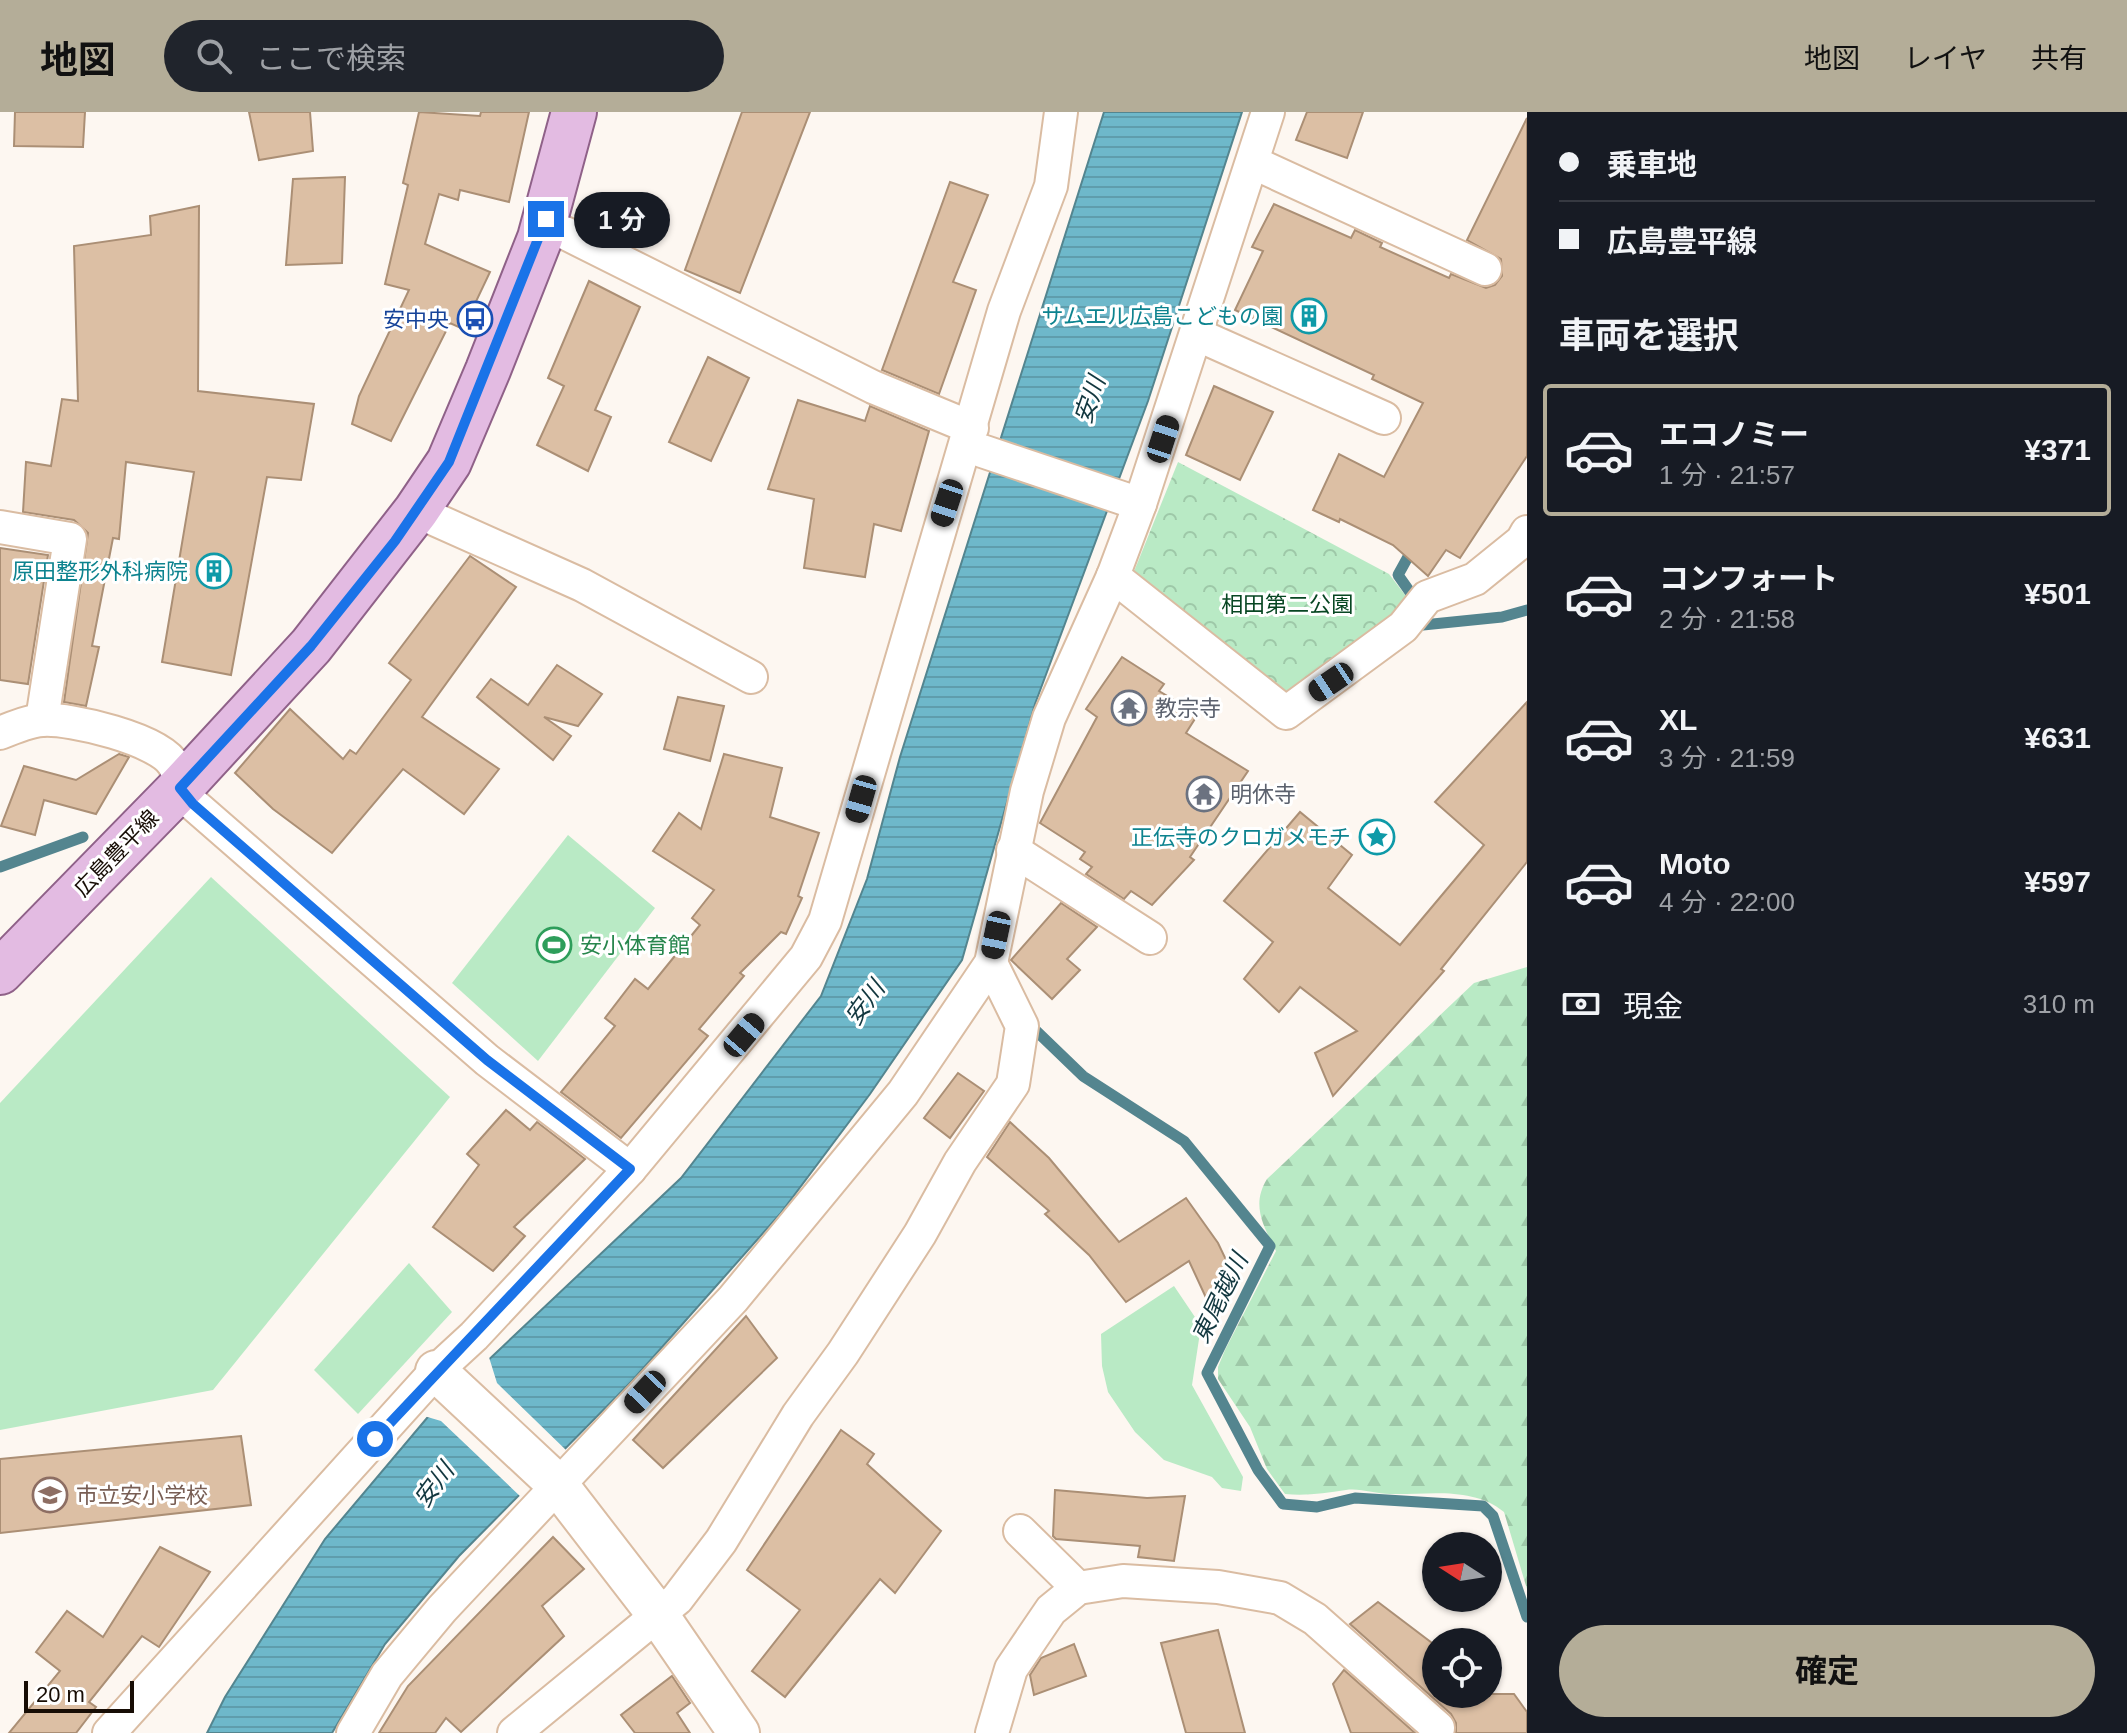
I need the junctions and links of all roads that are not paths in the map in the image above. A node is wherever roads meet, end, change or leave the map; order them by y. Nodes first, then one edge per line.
1 (574, 112) edge
2 (1061, 112) edge
3 (1268, 112) edge
4 (1254, 163) junction
5 (565, 233) dead end
6 (1485, 269) dead end
7 (1198, 335) junction
8 (1384, 418) dead end
9 (977, 440) junction
10 (1140, 504) junction
11 (416, 511) junction
12 (0, 527) edge
13 (1527, 532) edge
14 (1113, 576) junction
15 (751, 677) dead end
16 (42, 720) junction
17 (0, 733) edge
18 (180, 788) junction
19 (1013, 850) junction
20 (1150, 938) dead end
21 (991, 963) junction
22 (0, 972) edge
23 (630, 1169) junction
24 (447, 1381) junction
25 (557, 1484) junction
26 (1020, 1531) dead end
27 (1078, 1588) junction
28 (658, 1615) junction
29 (1438, 1728) dead end
30 (109, 1733) edge
31 (353, 1733) edge
32 (514, 1733) edge
33 (739, 1733) edge
34 (992, 1733) edge

1 - 11 main road, 広島豊平線
2 - 9 street
3 - 4 street
4 - 6 street
4 - 7 street
5 - 9 street
7 - 8 street
7 - 10 street
9 - 10 street
9 - 23 street
10 - 14 street
11 - 15 street
11 - 18 main road, 広島豊平線
12 - 16 street
13 - 14 street
14 - 19 street
16 - 17 street
16 - 18 street
18 - 22 main road, 広島豊平線
18 - 23 street
19 - 20 street
19 - 21 street
21 - 25 street
21 - 28 street
23 - 24 street
24 - 25 street
24 - 30 street
25 - 28 street
25 - 31 street
26 - 27 street
27 - 29 street
27 - 34 street
28 - 32 street
28 - 33 street

